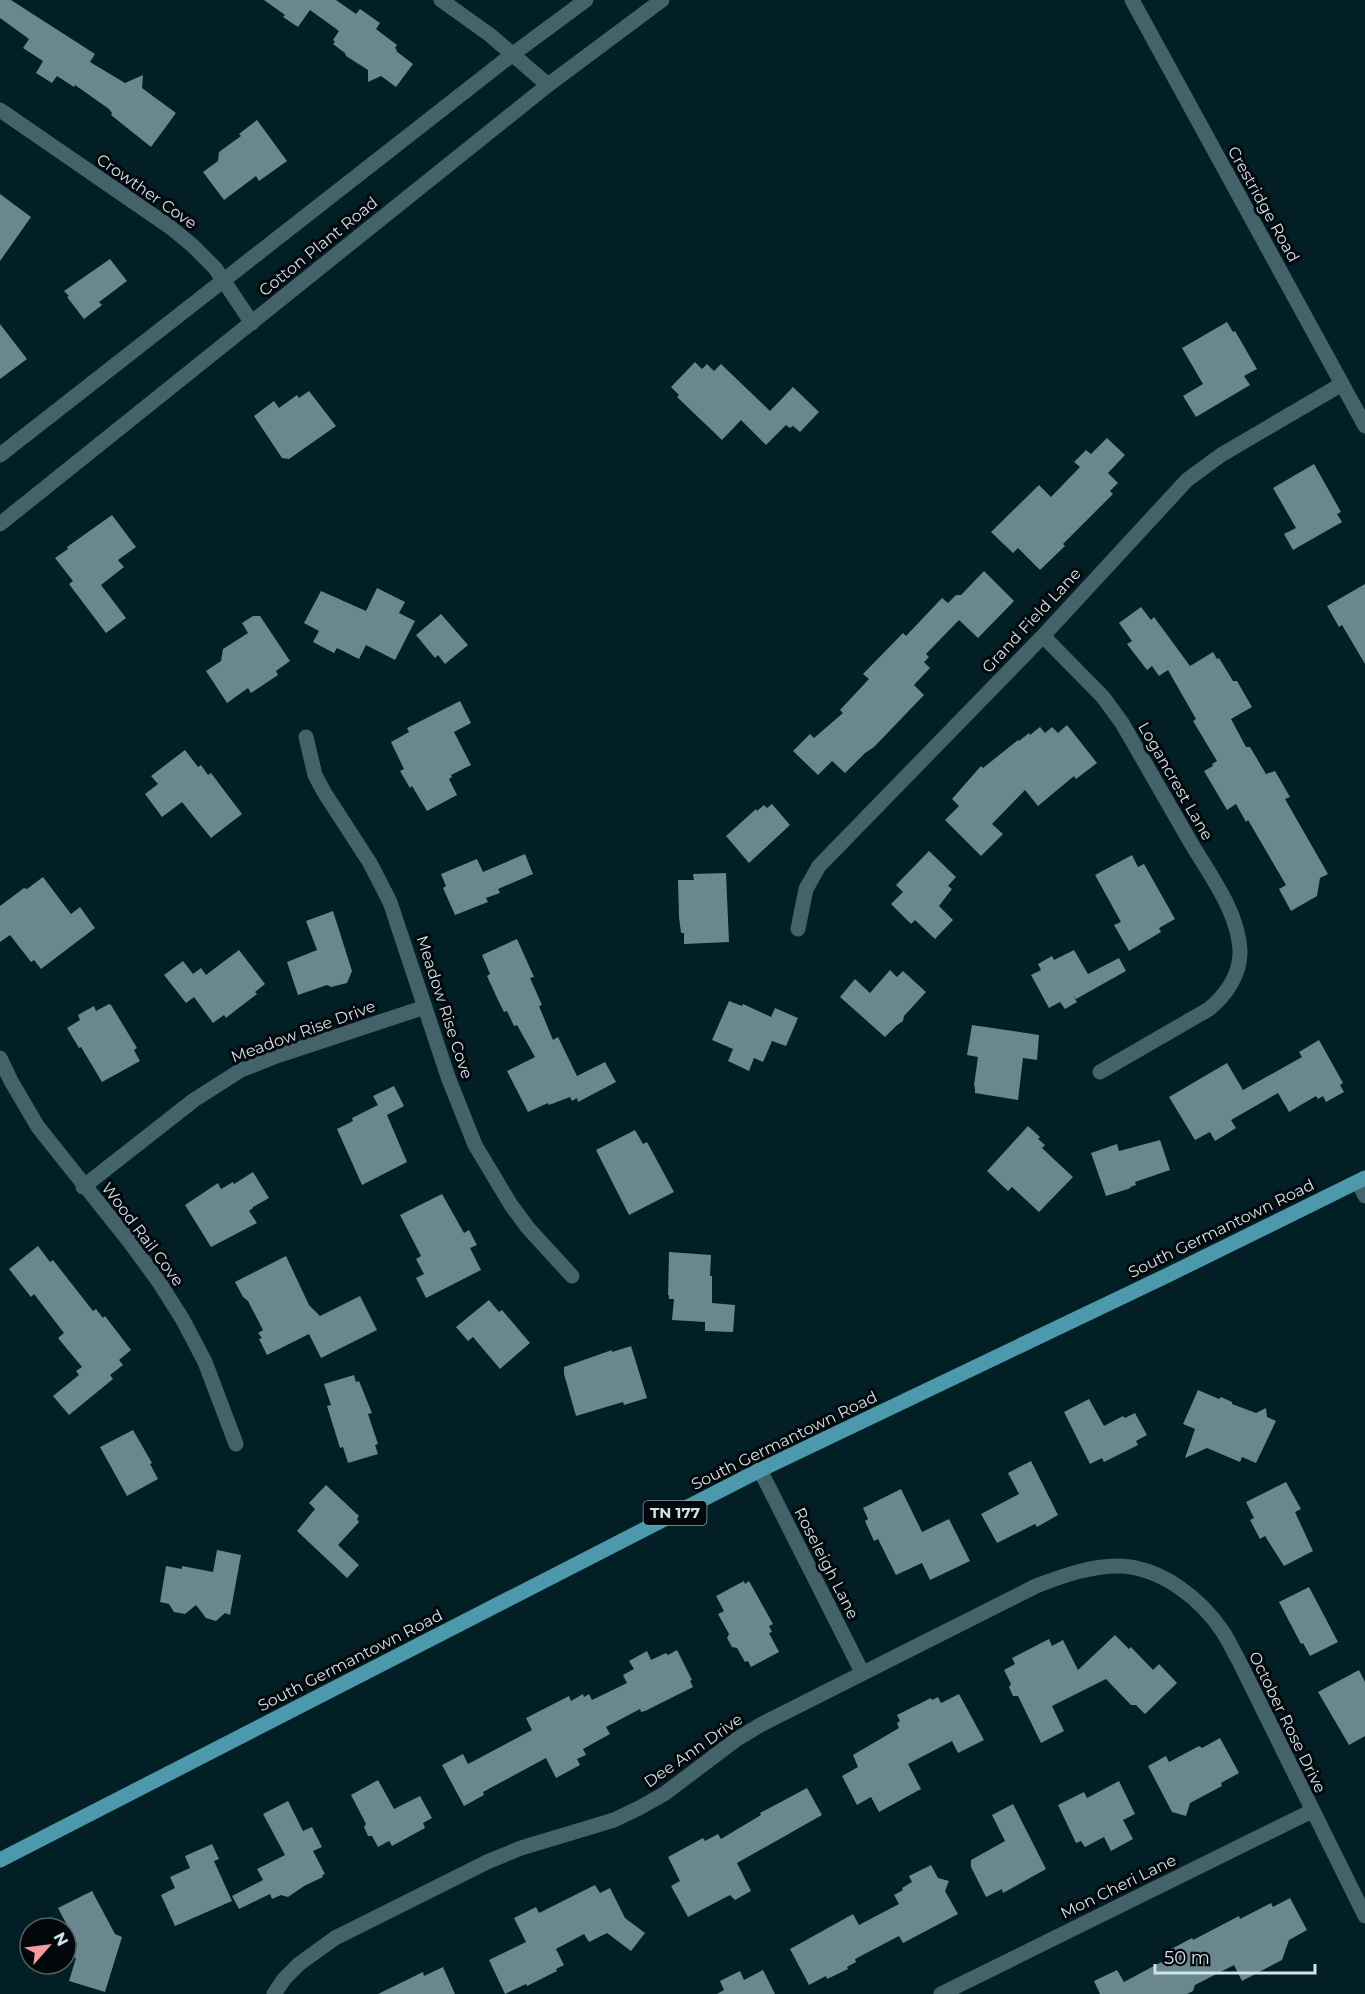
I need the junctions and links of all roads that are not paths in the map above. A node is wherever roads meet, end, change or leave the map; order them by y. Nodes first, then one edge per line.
1 (441, 0) edge
2 (586, 0) edge
3 (662, 0) edge
4 (1132, 0) edge
5 (513, 54) junction
6 (548, 85) junction
7 (0, 110) edge
8 (223, 280) junction
9 (252, 322) junction
10 (1342, 384) junction
11 (1365, 426) edge
12 (0, 454) edge
13 (0, 524) edge
14 (1043, 636) junction
15 (306, 737) dead end
16 (798, 929) dead end
17 (425, 1007) junction
18 (0, 1058) edge
19 (1100, 1072) dead end
20 (1361, 1180) edge
21 (83, 1186) junction
22 (1365, 1196) edge
23 (572, 1276) dead end
24 (236, 1444) dead end
25 (760, 1470) junction
26 (1148, 1570) joint
27 (862, 1672) junction
28 (1312, 1811) junction
29 (0, 1860) edge
30 (1365, 1916) edge
31 (274, 1994) edge
32 (941, 1994) edge

1 - 5 street
2 - 5 street, Cotton Plant Road
3 - 6 street, Cotton Plant Road
4 - 10 street, Crestridge Road
5 - 6 street
5 - 8 street, Cotton Plant Road
6 - 9 street, Cotton Plant Road
7 - 8 street, Crowther Cove
8 - 9 street, Crowther Cove
8 - 12 street, Cotton Plant Road
9 - 13 street, Cotton Plant Road
10 - 11 street, Crestridge Road
10 - 14 street, Grand Field Lane
14 - 16 street, Grand Field Lane
14 - 19 street, Logancrest Lane
15 - 17 street, Meadow Rise Cove
17 - 21 street, Meadow Rise Drive
17 - 23 street, Meadow Rise Cove
18 - 21 street, Wood Rail Cove
20 - 22 street
20 - 25 main road, South Germantown Road / TN 177
21 - 24 street, Wood Rail Cove
25 - 27 street, Roseleigh Lane
25 - 29 main road, South Germantown Road / TN 177
26 - 27 street, Dee Ann Drive
26 - 28 street, October Rose Drive
27 - 31 street, Dee Ann Drive
28 - 30 street, October Rose Drive
28 - 32 street, Mon Cheri Lane

